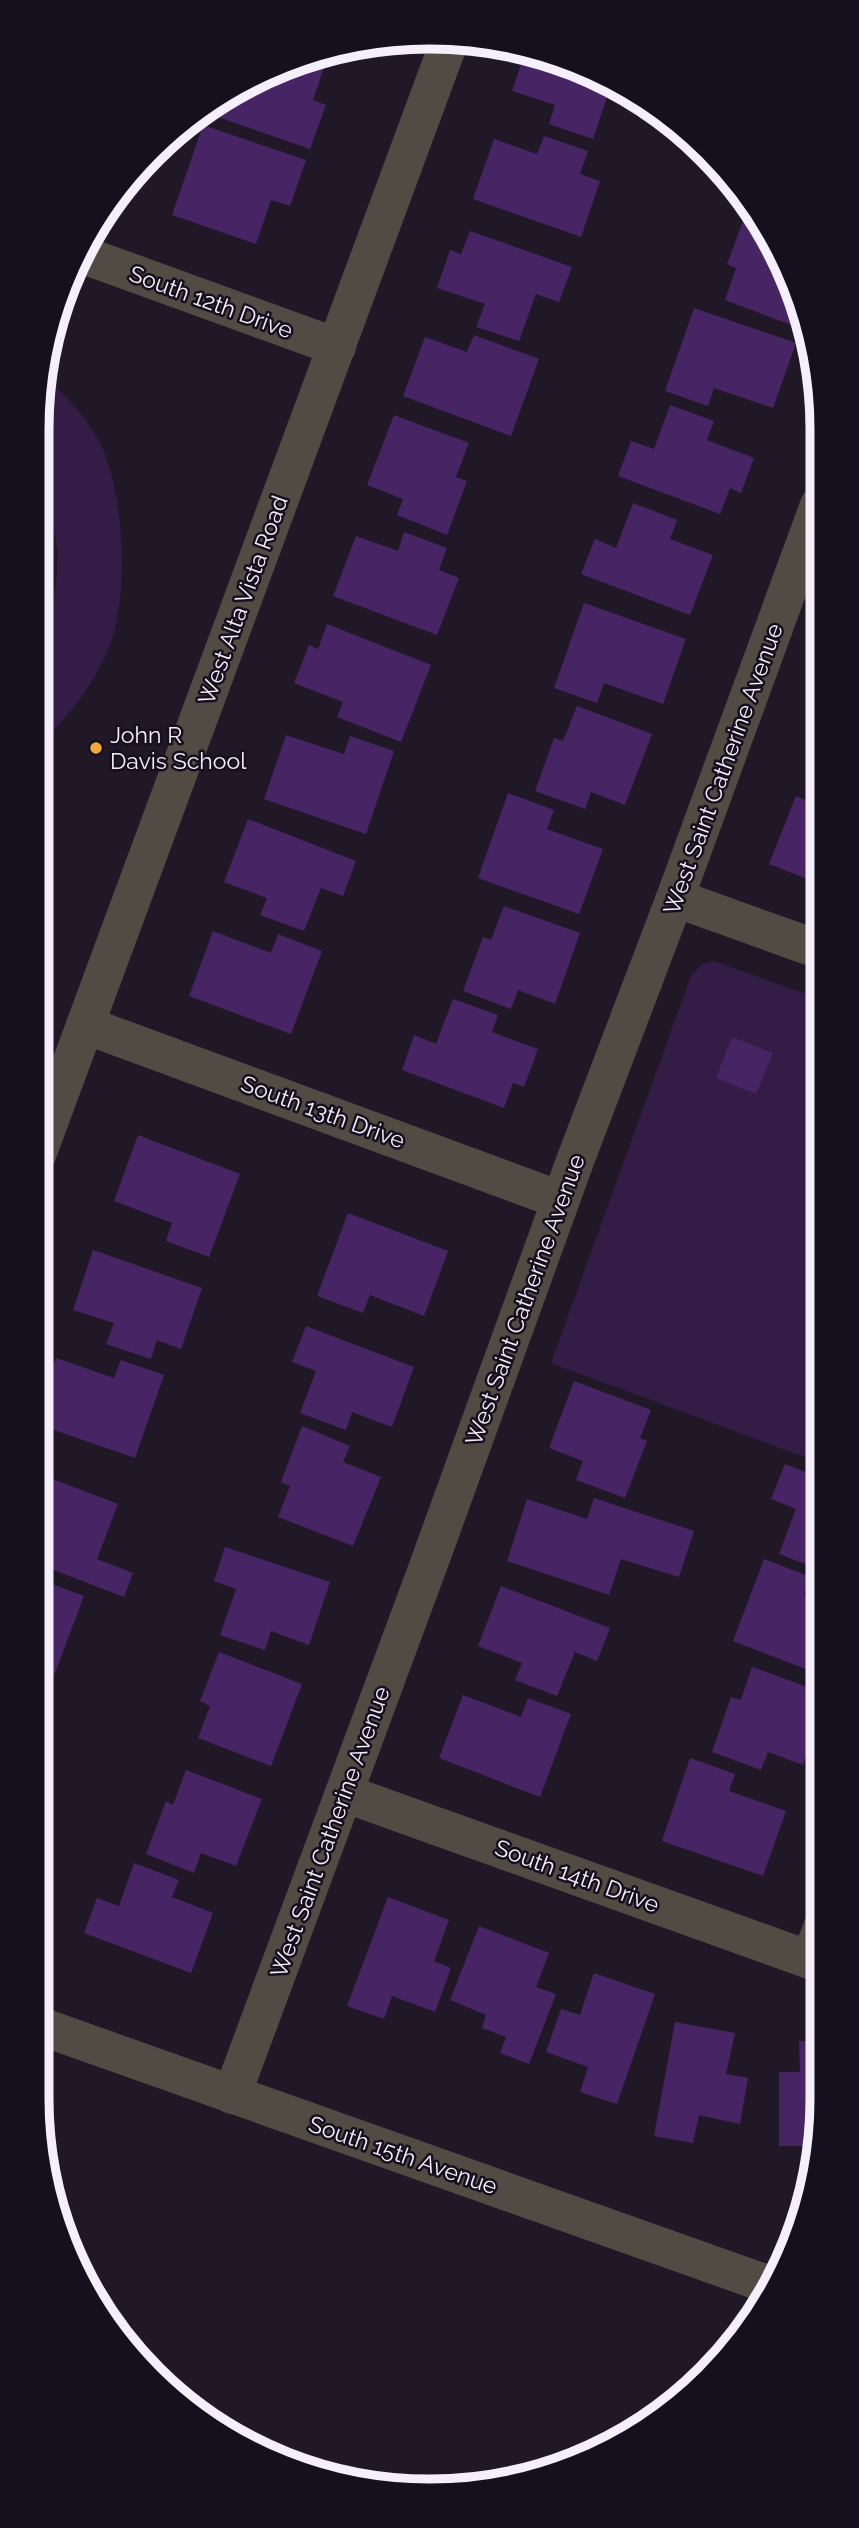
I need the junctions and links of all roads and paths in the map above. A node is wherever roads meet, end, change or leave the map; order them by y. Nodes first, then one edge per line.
1 (446, 50) edge
2 (90, 257) edge
3 (337, 347) junction
4 (810, 530) edge
5 (676, 898) junction
6 (810, 946) edge
7 (85, 1024) junction
8 (49, 1122) edge
9 (560, 1200) junction
10 (344, 1793) junction
11 (810, 1942) edge
12 (49, 2029) edge
13 (232, 2095) junction
14 (763, 2282) edge

1 - 3 street, West Alta Vista Road
2 - 3 street, South 12th Drive
3 - 7 street, West Alta Vista Road
4 - 5 street, West Saint Catherine Avenue
5 - 6 street
5 - 9 street, West Saint Catherine Avenue
7 - 8 street, West Alta Vista Road
7 - 9 street, South 13th Drive
9 - 10 street, West Saint Catherine Avenue
10 - 11 street, South 14th Drive
10 - 13 street, West Saint Catherine Avenue
12 - 13 street, South 15th Avenue
13 - 14 street, South 15th Avenue

